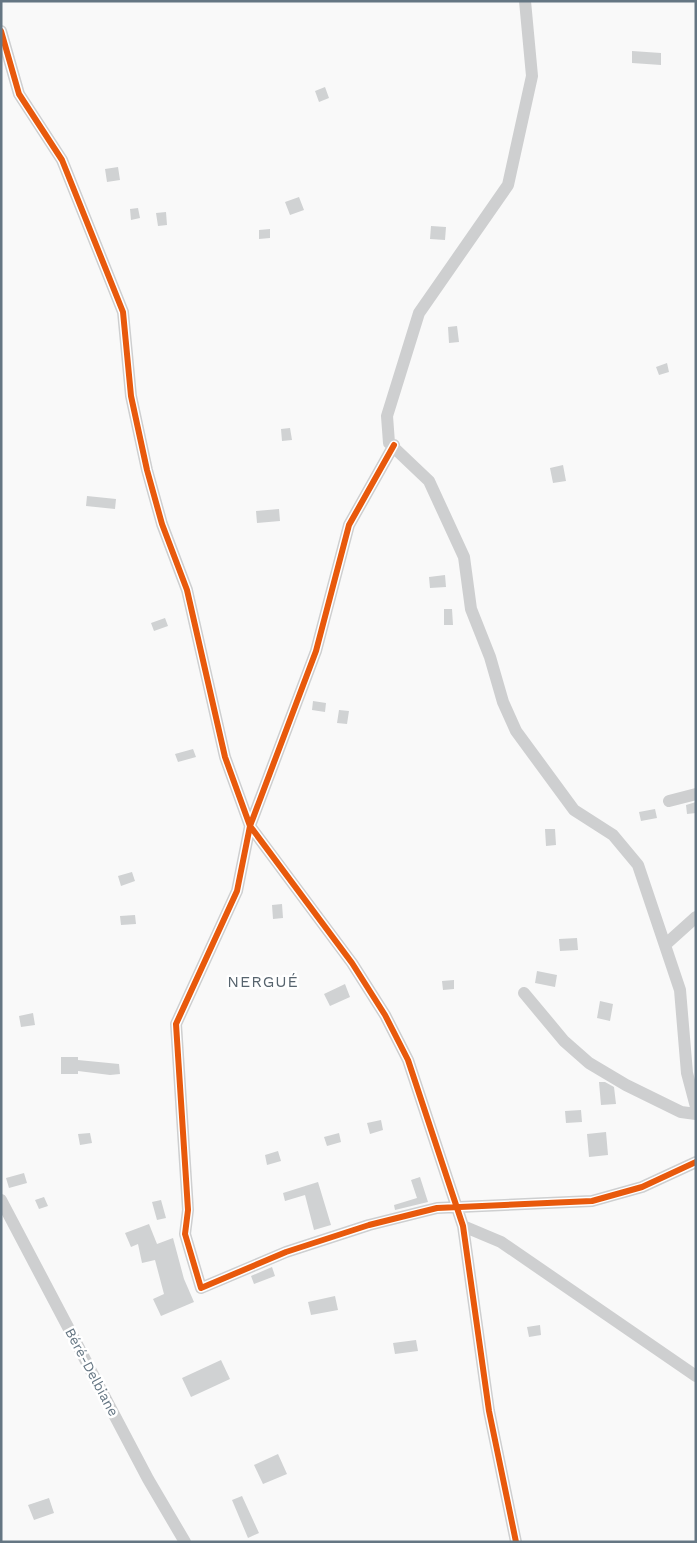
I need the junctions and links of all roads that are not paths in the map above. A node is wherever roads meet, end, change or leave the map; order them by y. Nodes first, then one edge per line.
1 (525, 1) edge
2 (1, 31) edge
3 (394, 445) junction
4 (696, 794) edge
5 (669, 801) dead end
6 (250, 826) junction
7 (696, 917) edge
8 (666, 944) junction
9 (524, 993) dead end
10 (696, 1107) edge
11 (696, 1114) edge
12 (696, 1162) edge
13 (1, 1200) edge
14 (454, 1207) junction
15 (463, 1226) junction
16 (696, 1376) edge
17 (185, 1542) edge
18 (516, 1542) edge

1 - 3 street
2 - 6 street
3 - 6 street
3 - 8 street
4 - 5 street
6 - 14 street
6 - 14 street
7 - 8 street
8 - 10 street
9 - 11 street
12 - 14 street
13 - 17 street, Béré-Delbiane
14 - 15 street
15 - 16 street
15 - 18 street

